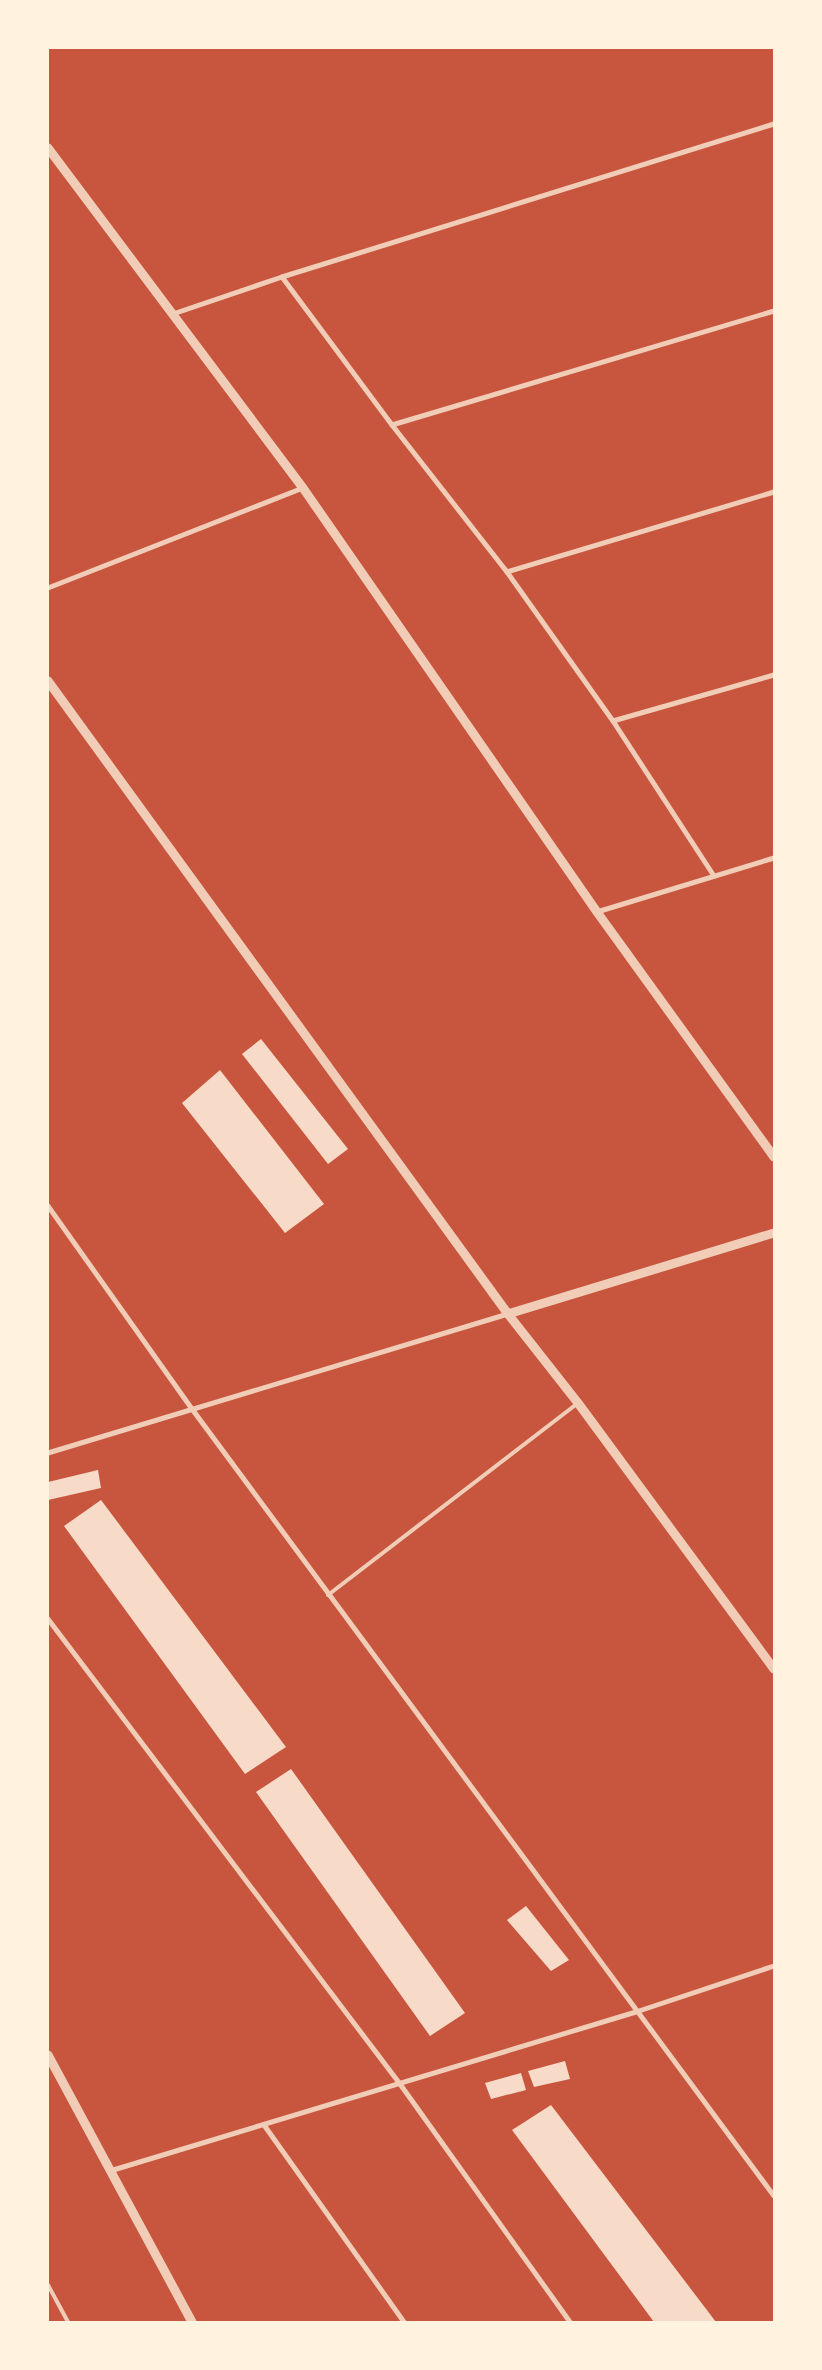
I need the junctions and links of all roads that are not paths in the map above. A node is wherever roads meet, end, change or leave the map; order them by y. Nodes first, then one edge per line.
1 (774, 124) edge
2 (48, 148) edge
3 (282, 276) junction
4 (774, 311) edge
5 (173, 314) junction
6 (392, 425) junction
7 (303, 488) junction
8 (774, 492) edge
9 (507, 572) junction
10 (48, 588) edge
11 (774, 675) edge
12 (48, 681) edge
13 (612, 721) junction
14 (774, 858) edge
15 (714, 876) junction
16 (597, 912) junction
17 (774, 1157) edge
18 (48, 1206) edge
19 (774, 1233) edge
20 (508, 1314) junction
21 (578, 1403) junction
22 (192, 1409) junction
23 (48, 1453) edge
24 (328, 1594) junction
25 (48, 1619) edge
26 (774, 1669) edge
27 (774, 1966) edge
28 (636, 2012) junction
29 (48, 2055) edge
30 (400, 2084) junction
31 (264, 2125) junction
32 (109, 2171) junction
33 (774, 2196) edge
34 (48, 2285) edge
35 (68, 2322) edge
36 (192, 2322) edge
37 (404, 2322) edge
38 (570, 2322) edge

1 - 3 street
2 - 5 street
3 - 5 street
3 - 6 street
4 - 6 street
5 - 7 street
6 - 9 street
7 - 10 street
7 - 16 street
8 - 9 street
9 - 13 street
11 - 13 street
12 - 20 street
13 - 15 street
14 - 15 street
15 - 16 street
16 - 17 street
18 - 22 street
19 - 20 street
20 - 21 street
20 - 22 street
21 - 24 lane
21 - 26 street
22 - 23 street
22 - 24 street
24 - 28 street
25 - 30 street
27 - 28 street
28 - 30 street
28 - 33 street
29 - 32 street
30 - 31 street
30 - 38 street
31 - 32 street
31 - 37 street
32 - 36 street
34 - 35 lane

